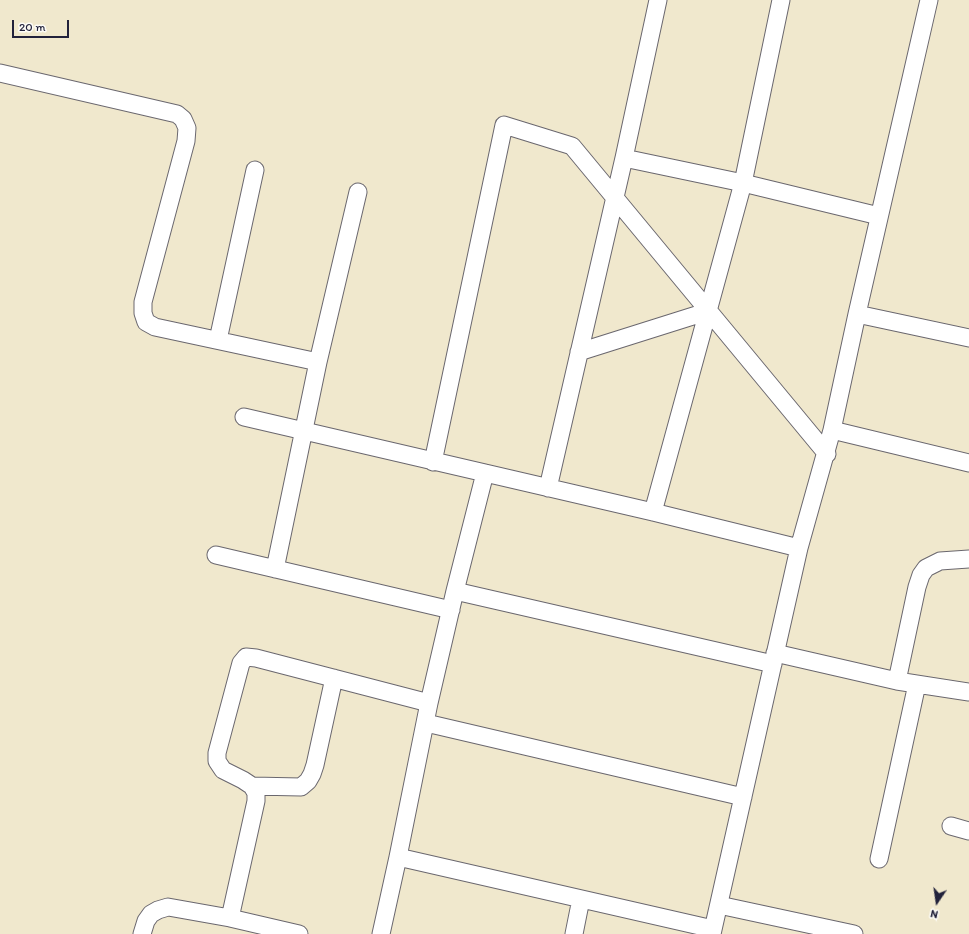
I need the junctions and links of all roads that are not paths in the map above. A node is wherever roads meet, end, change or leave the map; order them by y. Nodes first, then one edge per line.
1 (658, 0) edge
2 (782, 0) edge
3 (929, 0) edge
4 (0, 72) edge
5 (624, 158) junction
6 (255, 170) dead end
7 (743, 183) junction
8 (358, 192) dead end
9 (615, 197) junction
10 (879, 216) junction
11 (709, 311) junction
12 (857, 314) junction
13 (969, 338) edge
14 (218, 340) junction
15 (579, 352) junction
16 (318, 362) junction
17 (244, 417) dead end
18 (304, 430) junction
19 (832, 430) junction
20 (827, 454) junction
21 (433, 462) junction
22 (969, 463) edge
23 (485, 473) junction
24 (548, 488) junction
25 (653, 512) junction
26 (799, 548) junction
27 (216, 555) dead end
28 (969, 558) edge
29 (275, 569) junction
30 (455, 591) junction
31 (451, 610) junction
32 (774, 659) junction
33 (334, 678) junction
34 (897, 681) junction
35 (917, 684) junction
36 (969, 692) edge
37 (429, 703) junction
38 (426, 723) junction
39 (252, 786) junction
40 (743, 797) junction
41 (951, 826) dead end
42 (969, 831) edge
43 (398, 858) junction
44 (879, 858) dead end
45 (581, 899) junction
46 (719, 905) junction
47 (230, 918) junction
48 (713, 932) edge
49 (848, 933) edge
50 (142, 934) edge
51 (299, 934) edge
52 (381, 934) edge
53 (574, 934) edge

1 - 5 street
2 - 7 street
3 - 10 street
4 - 14 street
5 - 7 street
5 - 9 street
6 - 14 street
7 - 10 street
7 - 11 street
8 - 16 street
9 - 11 street
9 - 15 street
9 - 21 street
10 - 12 street
11 - 15 street
11 - 20 street
11 - 25 street
12 - 13 street
12 - 19 street
14 - 16 street
15 - 24 street
16 - 18 street
17 - 18 street
18 - 21 street
18 - 29 street
19 - 20 street
19 - 22 street
20 - 26 street
21 - 23 street
23 - 24 street
23 - 30 street
24 - 25 street
25 - 26 street
26 - 32 street
27 - 29 street
28 - 34 street
29 - 31 street
30 - 31 street
30 - 32 street
31 - 37 street
32 - 34 street
32 - 40 street
33 - 37 street
33 - 39 street
33 - 39 street
34 - 35 street
35 - 36 street
35 - 44 street
37 - 38 street
38 - 40 street
38 - 43 street
39 - 47 street
40 - 46 street
41 - 42 street
43 - 45 street
43 - 52 street
45 - 48 street
45 - 53 street
46 - 48 street
46 - 49 street
47 - 50 street
47 - 51 street

